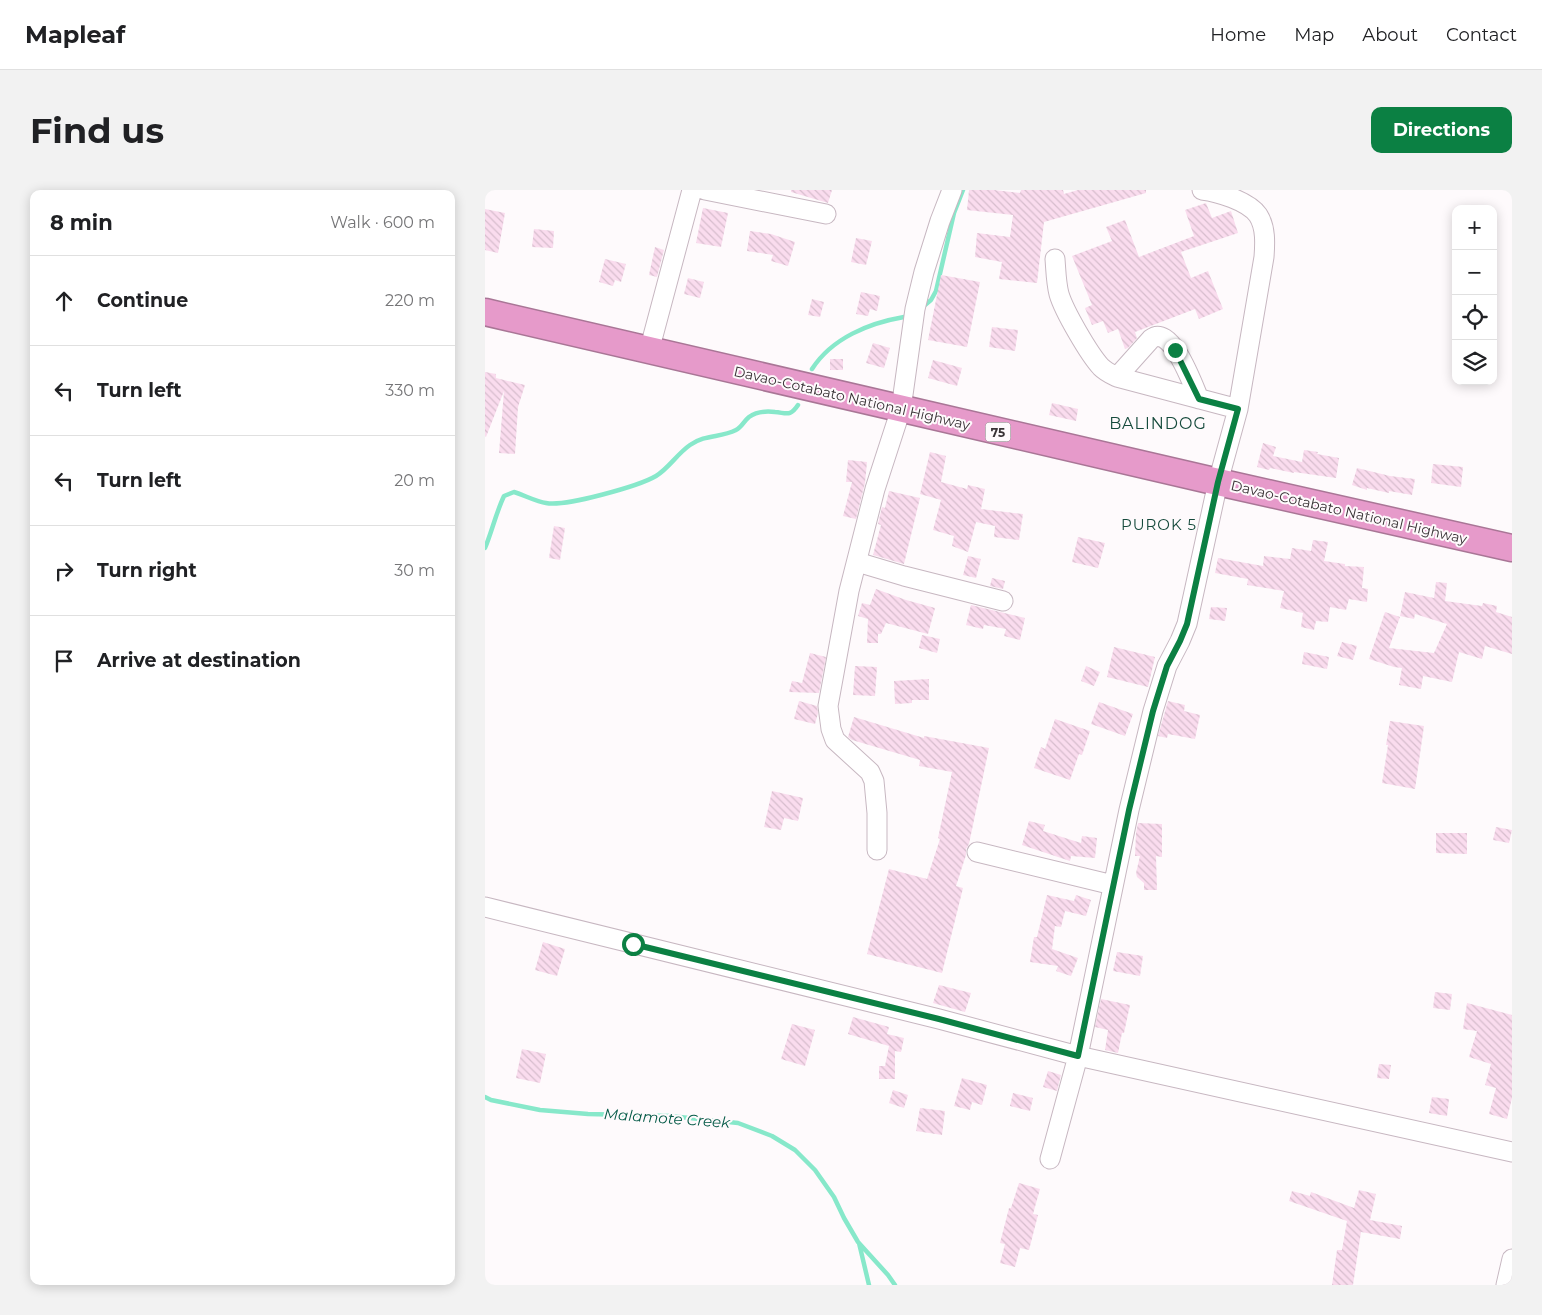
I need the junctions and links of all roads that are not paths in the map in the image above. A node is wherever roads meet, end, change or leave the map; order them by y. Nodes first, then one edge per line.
1 (692, 190) edge
2 (705, 190) edge
3 (952, 190) edge
4 (1202, 190) edge
5 (826, 214) dead end
6 (1055, 259) dead end
7 (485, 312) edge
8 (649, 351) junction
9 (1117, 377) junction
10 (1199, 399) junction
11 (901, 409) junction
12 (1238, 409) junction
13 (1218, 482) junction
14 (1512, 548) edge
15 (857, 562) junction
16 (1003, 601) dead end
17 (877, 850) dead end
18 (977, 852) dead end
19 (1113, 885) junction
20 (485, 907) edge
21 (1078, 1056) junction
22 (1512, 1152) edge
23 (1050, 1159) dead end
24 (1512, 1259) edge
25 (1506, 1285) edge

1 - 8 street
2 - 5 street
3 - 11 street
4 - 12 street
6 - 9 street
7 - 8 highway, Davao-Cotabato National Highway / 75
8 - 11 highway, Davao-Cotabato National Highway / 75
9 - 10 street
9 - 10 street
10 - 12 street
11 - 13 highway, Davao-Cotabato National Highway / 75
11 - 15 street
12 - 13 street
13 - 14 highway, Davao-Cotabato National Highway / 75
13 - 19 street
15 - 16 street
15 - 17 street
18 - 19 street
19 - 21 street
20 - 21 street
21 - 22 street
21 - 23 street
24 - 25 street

